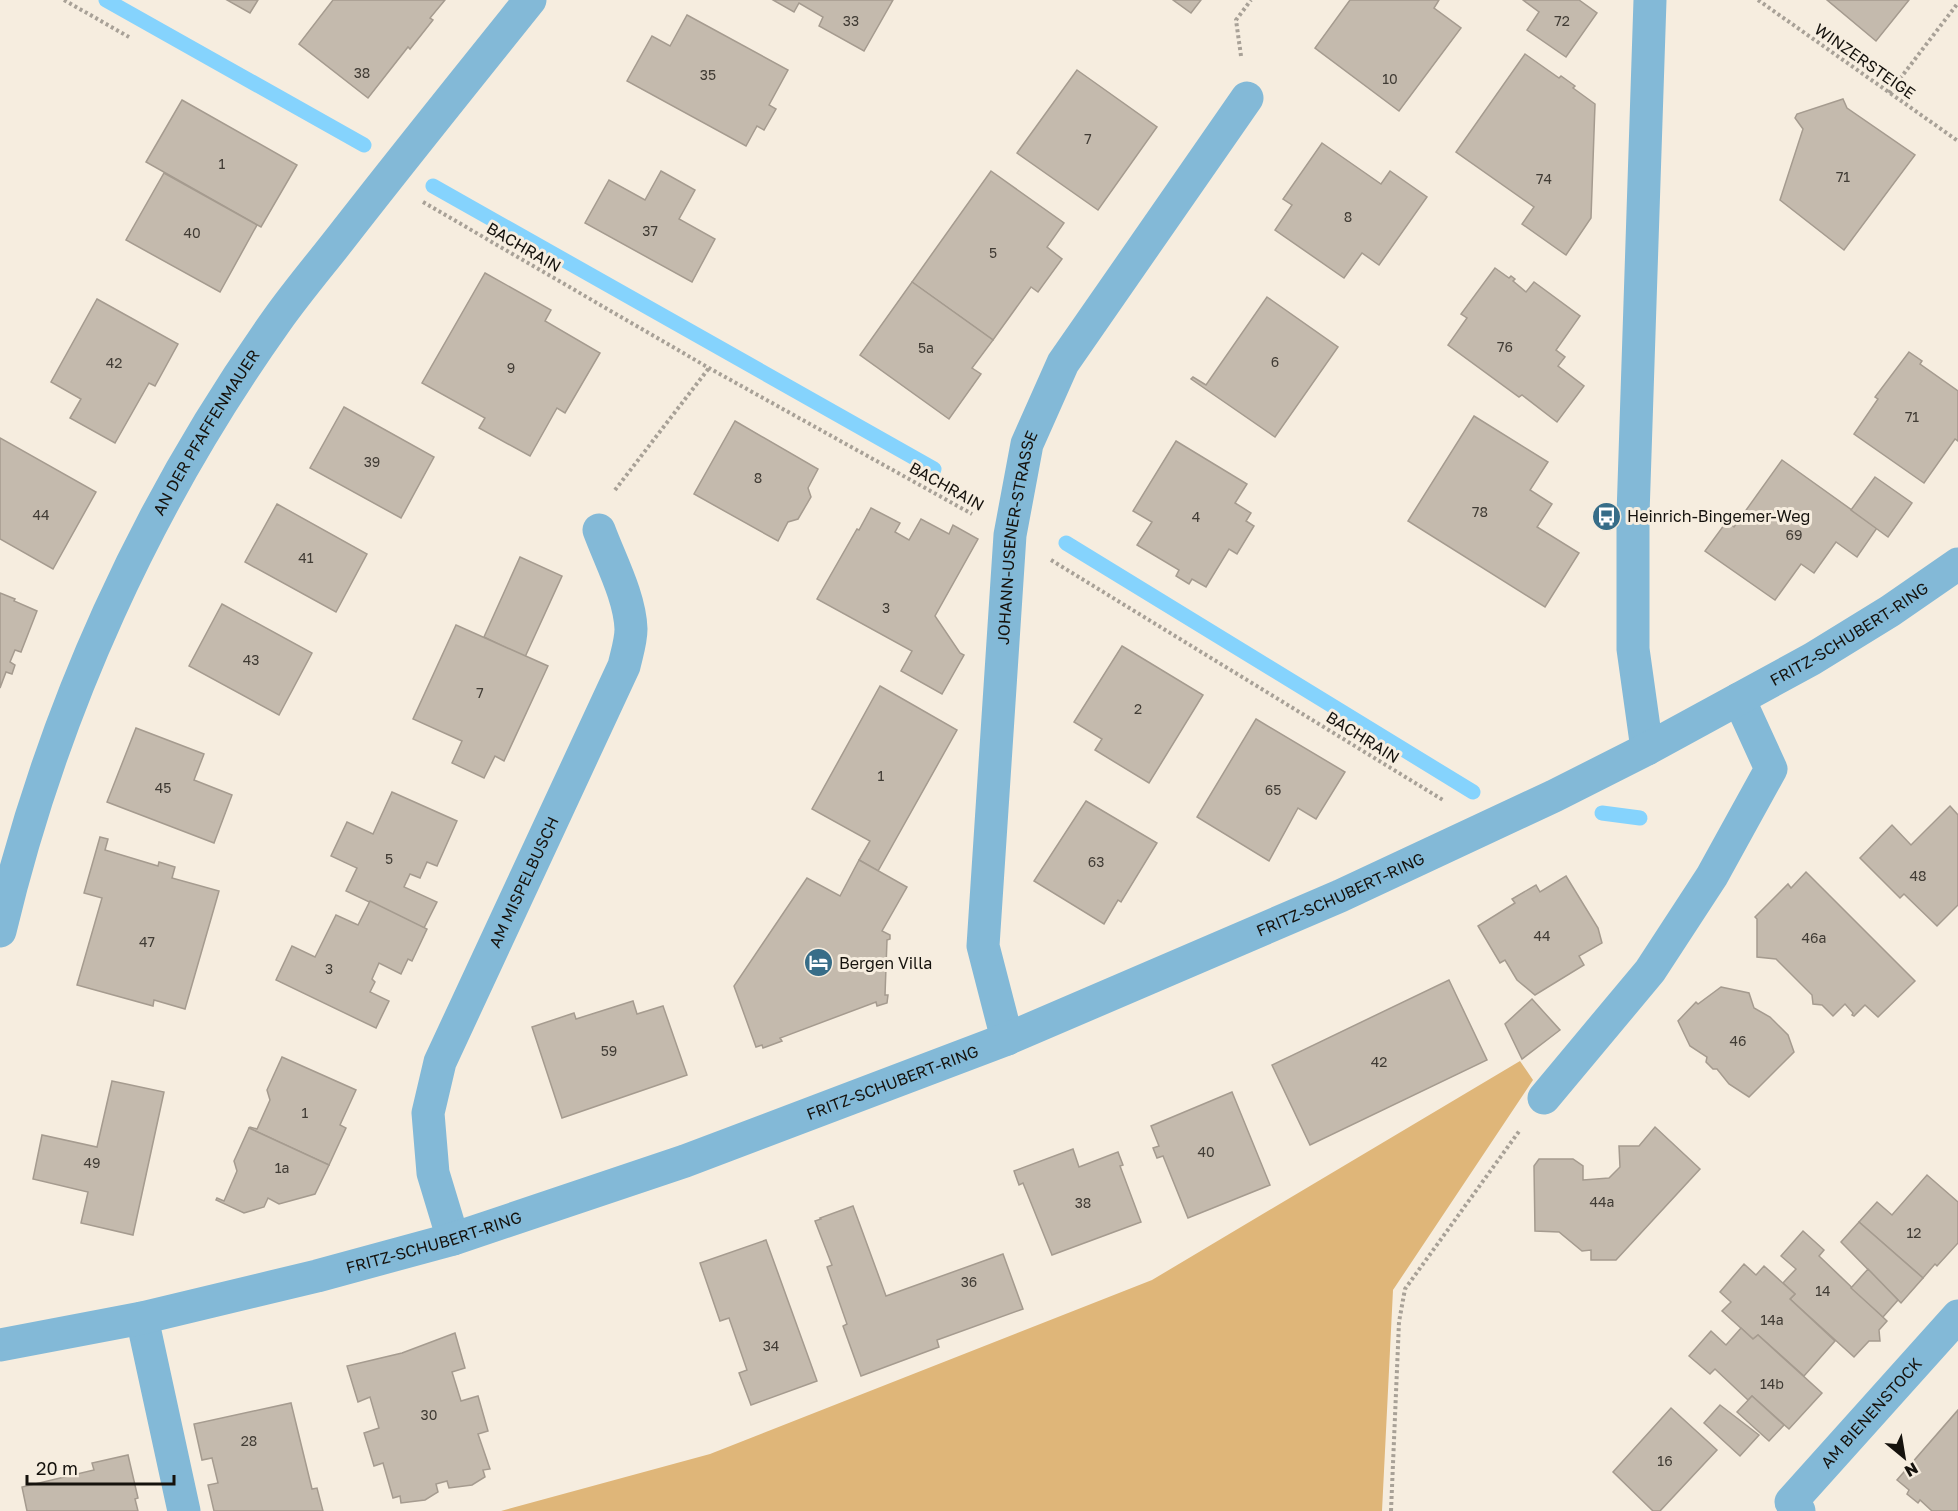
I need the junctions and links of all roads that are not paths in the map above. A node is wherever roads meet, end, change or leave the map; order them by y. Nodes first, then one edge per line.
1 (530, 0) edge
2 (1650, 0) edge
3 (1247, 98) road end
4 (599, 530) road end
5 (1958, 564) edge
6 (1739, 699) junction
7 (1647, 749) junction
8 (0, 931) edge
9 (1007, 1039) junction
10 (1544, 1098) road end
11 (453, 1239) junction
12 (1958, 1316) edge
13 (142, 1318) junction
14 (0, 1345) edge
15 (184, 1511) edge
16 (1799, 1511) edge

1 - 8 street, AN DER PFAFFENMAUER
2 - 7 street
3 - 9 street, JOHANN-USENER-STRASSE
4 - 11 street, AM MISPELBUSCH
5 - 6 street, FRITZ-SCHUBERT-RING
6 - 7 street, FRITZ-SCHUBERT-RING
6 - 10 street
7 - 9 street, FRITZ-SCHUBERT-RING
9 - 11 street, FRITZ-SCHUBERT-RING
11 - 13 street, FRITZ-SCHUBERT-RING
12 - 16 street, AM BIENENSTOCK
13 - 14 street, FRITZ-SCHUBERT-RING
13 - 15 street

